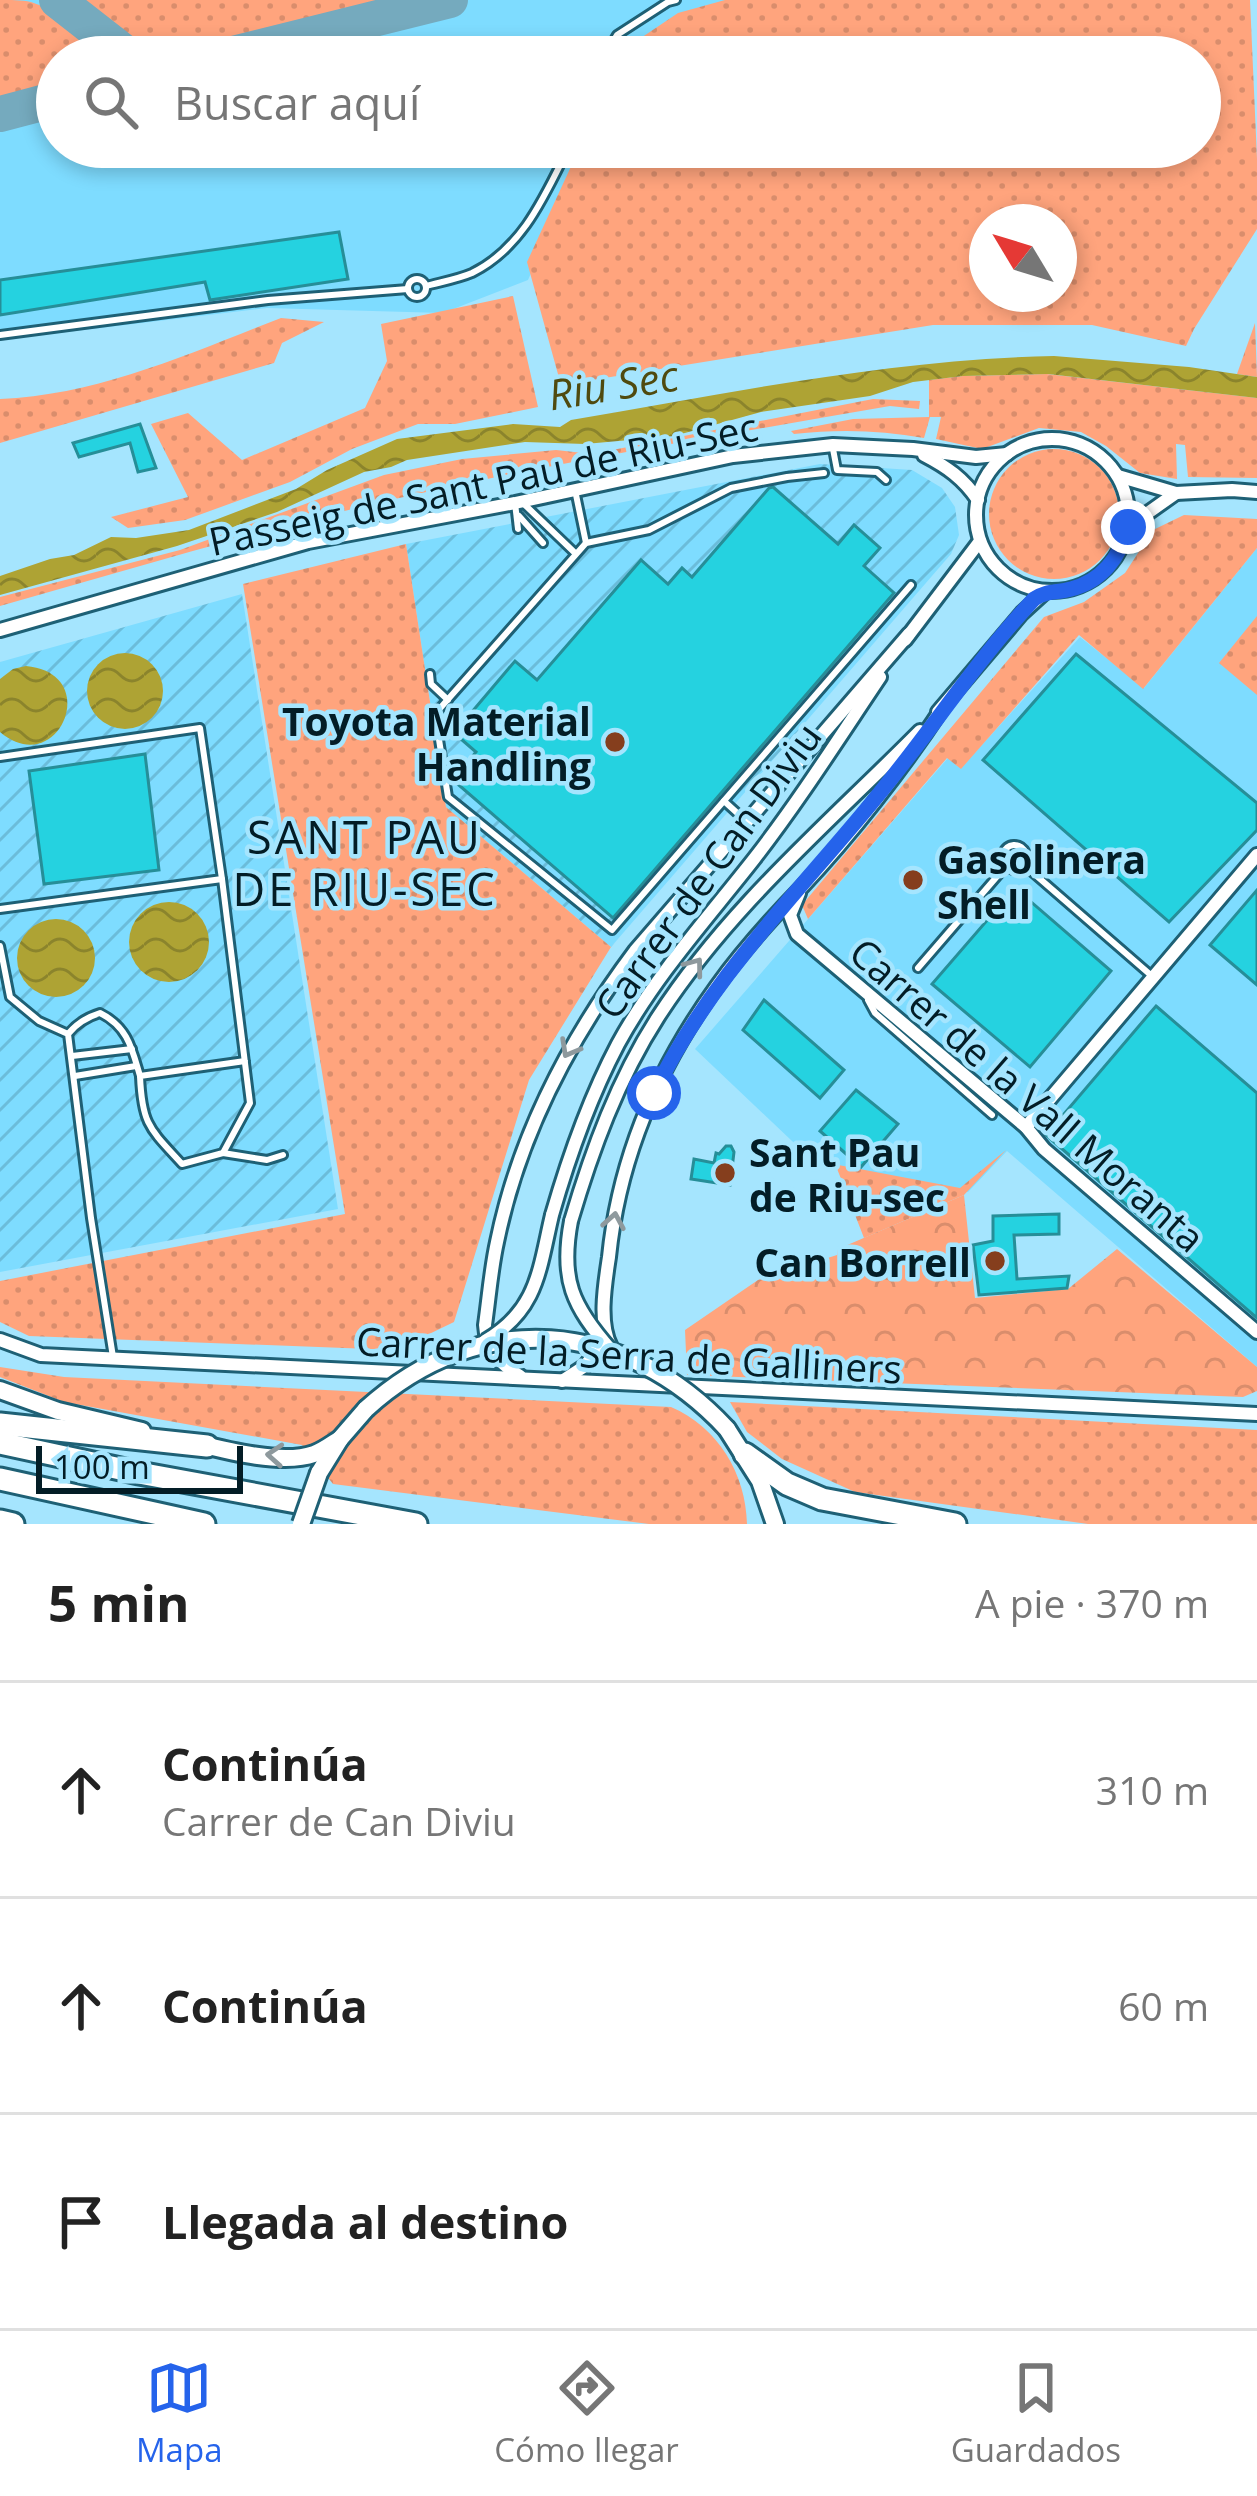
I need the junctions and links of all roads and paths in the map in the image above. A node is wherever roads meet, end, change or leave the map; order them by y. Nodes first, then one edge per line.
1 (676, 0) edge
2 (616, 36) edge
3 (558, 168) edge
4 (426, 286) junction
5 (408, 289) junction
6 (0, 335) edge
7 (833, 445) junction
8 (913, 449) junction
9 (1007, 454) junction
10 (824, 473) dead end
11 (1118, 476) junction
12 (886, 480) dead end
13 (575, 490) junction
14 (1257, 492) edge
15 (1176, 494) junction
16 (978, 500) junction
17 (518, 507) junction
18 (1128, 527) junction
19 (518, 529) dead end
20 (980, 541) junction
21 (543, 543) dead end
22 (586, 543) junction
23 (576, 554) junction
24 (911, 585) dead end
25 (1045, 592) junction
26 (0, 631) edge
27 (908, 634) junction
28 (430, 674) dead end
29 (448, 700) junction
30 (943, 707) junction
31 (0, 757) edge
32 (724, 801) junction
33 (746, 820) junction
34 (1257, 855) edge
35 (1024, 865) junction
36 (1006, 866) junction
37 (222, 879) junction
38 (802, 887) junction
39 (0, 909) edge
40 (0, 946) edge
41 (918, 968) dead end
42 (1154, 978) junction
43 (863, 990) junction
44 (68, 1034) junction
45 (132, 1048) junction
46 (72, 1056) junction
47 (245, 1061) junction
48 (137, 1065) junction
49 (75, 1076) junction
50 (140, 1076) junction
51 (992, 1115) dead end
52 (1025, 1127) junction
53 (223, 1153) junction
54 (283, 1155) dead end
55 (485, 1325) junction
56 (1257, 1332) edge
57 (0, 1340) edge
58 (608, 1344) junction
59 (477, 1346) junction
60 (113, 1358) junction
61 (435, 1374) junction
62 (525, 1379) junction
63 (562, 1381) junction
64 (658, 1386) junction
65 (0, 1390) edge
66 (1257, 1414) edge
67 (0, 1424) edge
68 (340, 1439) junction
69 (0, 1443) edge
70 (207, 1446) junction
71 (745, 1454) junction
72 (0, 1478) edge
73 (773, 1517) edge
74 (0, 1520) edge
75 (14, 1524) edge
76 (204, 1524) edge
77 (301, 1524) edge
78 (416, 1524) edge
79 (955, 1524) edge

1 - 2 lane
3 - 4 lane
4 - 5 lane
4 - 5 lane
5 - 6 lane
7 - 8 street, Passeig de Sant Pau de Riu-Sec
7 - 12 lane
7 - 13 street, Passeig de Sant Pau de Riu-Sec
8 - 9 street, Passeig de Sant Pau de Riu-Sec
8 - 16 street, Passeig de Sant Pau de Riu-Sec
9 - 11 street
9 - 16 street
10 - 22 lane
11 - 15 street
11 - 18 street
13 - 17 street, Passeig de Sant Pau de Riu-Sec
13 - 22 lane
14 - 15 street
15 - 18 street
16 - 20 street
17 - 19 lane
17 - 21 lane
17 - 23 lane
17 - 26 street, Passeig de Sant Pau de Riu-Sec
18 - 25 street
20 - 25 street
20 - 27 street, Carrer de Can Diviu
22 - 23 lane
23 - 29 lane
24 - 32 lane
25 - 30 street, Carrer de Can Diviu
27 - 33 street, Carrer de Can Diviu
27 - 59 street, Carrer de Can Diviu, bridge
28 - 29 lane
29 - 32 lane
30 - 38 street, Carrer de Can Diviu
58 -> 30 street, Carrer de Can Diviu, bridge
31 - 37 lane
32 - 33 lane
33 -> 55 street, Carrer de Can Diviu
34 - 42 street
35 - 36 lane
35 - 36 lane
35 - 42 lane
36 - 41 lane
37 - 39 lane
37 - 47 lane
38 - 43 street, Carrer de la Vall Moranta
58 -> 38 street, Carrer de Can Diviu
40 - 44 lane
42 - 52 street
43 - 51 lane
43 - 52 street, Carrer de la Vall Moranta
44 - 45 lane
44 - 46 lane
45 - 46 lane
45 - 48 lane
46 - 49 lane
47 - 50 lane
47 - 53 lane
48 - 49 lane
48 - 50 lane
49 - 60 lane
50 - 53 lane
52 - 56 street, Carrer de la Vall Moranta
53 - 54 lane
55 - 61 street
55 - 62 street
57 - 60 street, Carrer de la Serra de Galliners
58 - 59 street, bridge
58 - 63 street
58 - 64 street, Carrer de Can Diviu
58 - 71 street, bridge
59 - 68 street, bridge
60 - 61 street, Carrer de la Serra de Galliners
61 - 62 street, Carrer de la Serra de Galliners
62 - 63 street, Carrer de la Serra de Galliners
63 - 64 street, Carrer de la Serra de Galliners
64 - 66 street, Carrer de la Serra de Galliners
65 - 70 street
67 - 70 highway
68 -> 70 street
68 - 77 street, bridge
69 - 78 highway
71 - 73 street
71 - 79 highway
72 - 76 highway
74 - 75 highway

